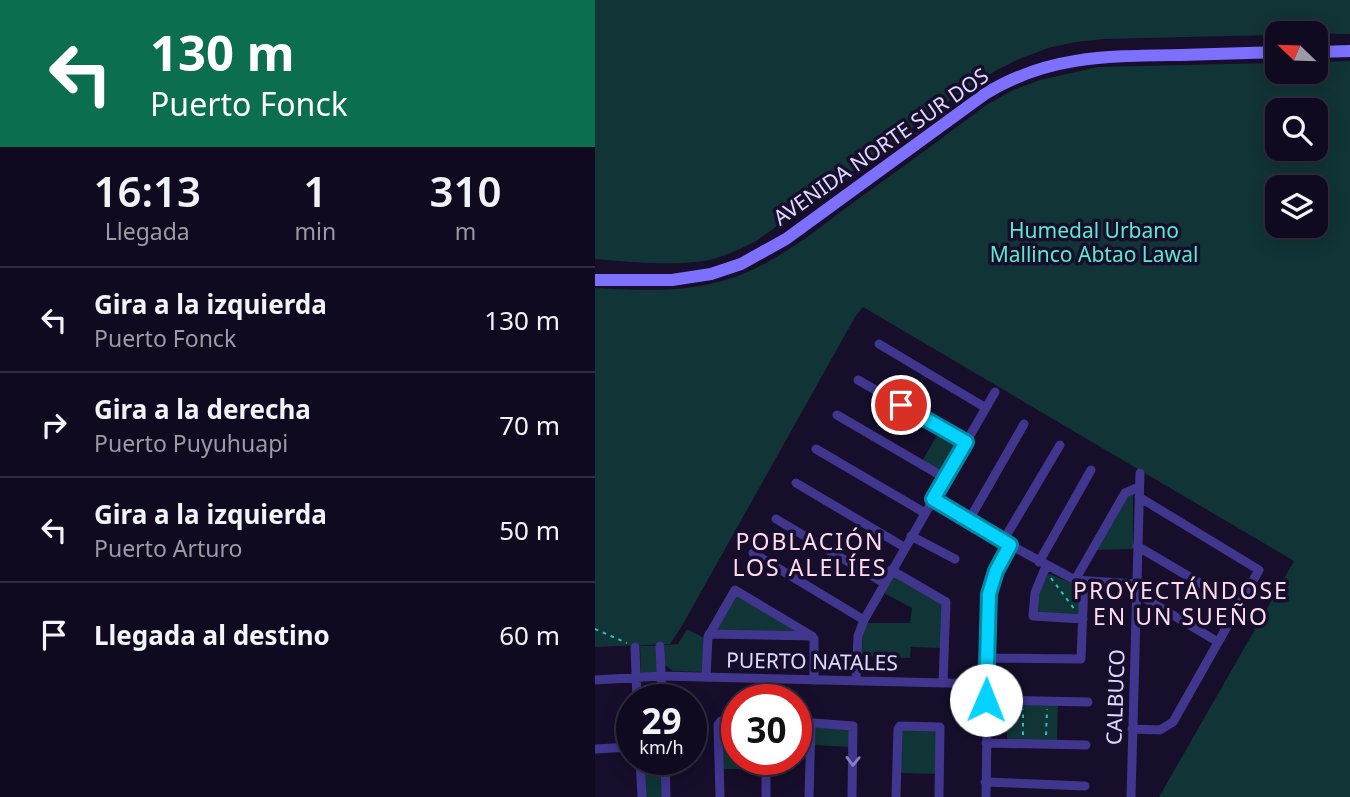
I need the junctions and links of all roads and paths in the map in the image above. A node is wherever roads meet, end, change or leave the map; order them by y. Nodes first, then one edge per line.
1 (1350, 51) edge
2 (1265, 52) edge
3 (1328, 52) edge
4 (595, 280) edge
5 (879, 344) dead end
6 (858, 380) dead end
7 (995, 392) dead end
8 (986, 408) junction
9 (837, 415) dead end
10 (1024, 424) dead end
11 (966, 442) junction
12 (1060, 445) dead end
13 (816, 449) dead end
14 (1091, 470) dead end
15 (1140, 472) dead end
16 (944, 478) junction
17 (796, 483) dead end
18 (1139, 487) junction
19 (1139, 498) junction
20 (933, 499) junction
21 (925, 513) junction
22 (776, 519) dead end
23 (969, 520) junction
24 (911, 536) junction
25 (1007, 543) junction
26 (1137, 546) junction
27 (904, 547) junction
28 (753, 553) dead end
29 (955, 559) dead end
30 (1043, 565) junction
31 (891, 570) junction
32 (1079, 581) junction
33 (884, 583) junction
34 (1136, 589) junction
35 (1215, 592) dead end
36 (1083, 619) junction
37 (864, 620) junction
38 (595, 629) edge
39 (709, 634) junction
40 (813, 636) junction
41 (1218, 642) junction
42 (660, 646) dead end
43 (635, 647) joint
44 (987, 658) junction
45 (661, 676) junction
46 (706, 677) junction
47 (636, 678) junction
48 (595, 680) edge
49 (814, 680) junction
50 (856, 681) junction
51 (943, 683) junction
52 (636, 684) edge
53 (661, 684) edge
54 (986, 684) junction
55 (986, 700) junction
56 (1023, 701) junction
57 (1047, 701) junction
58 (1088, 702) dead end
59 (721, 722) edge
60 (1132, 729) junction
61 (986, 743) junction
62 (1022, 743) junction
63 (1046, 744) junction
64 (1086, 745) dead end
65 (616, 748) edge
66 (595, 749) edge
67 (641, 775) edge
68 (665, 775) edge
69 (766, 775) edge
70 (985, 782) junction
71 (1085, 786) dead end
72 (642, 797) edge
73 (666, 797) edge
74 (720, 797) edge
75 (766, 797) edge
76 (809, 797) edge
77 (852, 797) edge
78 (896, 797) edge
79 (939, 797) edge
80 (986, 797) edge
81 (1131, 797) edge

1 - 3 main road
2 - 4 main road, AVENIDA NORTE SUR DOS
5 - 8 street
6 - 11 street
7 - 8 street
8 - 11 street
9 - 16 street
10 - 23 street
11 - 16 street
12 - 25 street
13 - 21 street
14 - 30 street
15 - 18 street, CALBUCO
16 - 20 street
17 - 27 street
18 - 19 street, CALBUCO
18 - 32 street
19 - 26 street, CALBUCO
19 - 41 street
20 - 21 street
20 - 23 street
21 - 24 street
22 - 33 street
23 - 25 street
24 - 27 street
24 - 29 street
25 - 30 street
25 - 44 street
26 - 34 street, CALBUCO
26 - 35 street
27 - 31 street
28 - 37 street
30 - 32 street
30 - 36 path
30 - 36 street
31 - 33 street
31 - 51 street
32 - 34 street
32 - 36 street
33 - 37 street
34 - 41 street
34 - 60 street, CALBUCO
36 - 44 street
37 - 50 street
38 - 43 path
39 - 40 street
39 - 40 street
39 - 46 street
40 - 49 street
41 - 60 street
42 - 45 street
43 - 47 street
44 - 54 street
45 - 46 street, PUERTO NATALES
45 - 47 street, PUERTO NATALES
45 - 53 street
46 - 49 street, PUERTO NATALES
47 - 48 street, PUERTO NATALES
47 - 52 street
49 - 50 street, PUERTO NATALES
50 - 51 street, PUERTO NATALES
51 - 54 street, PUERTO NATALES
54 - 55 street
55 - 56 street
55 - 61 street
56 - 57 street
56 - 62 path
57 - 58 street
57 - 63 path
59 - 74 street
60 - 81 street, CALBUCO
61 - 62 street
61 - 70 street
62 - 63 street
63 - 64 street
65 - 66 street
67 - 72 street
68 - 73 street
69 - 75 street
70 - 71 street
70 - 80 street
76 -> 77 street
78 - 79 street

